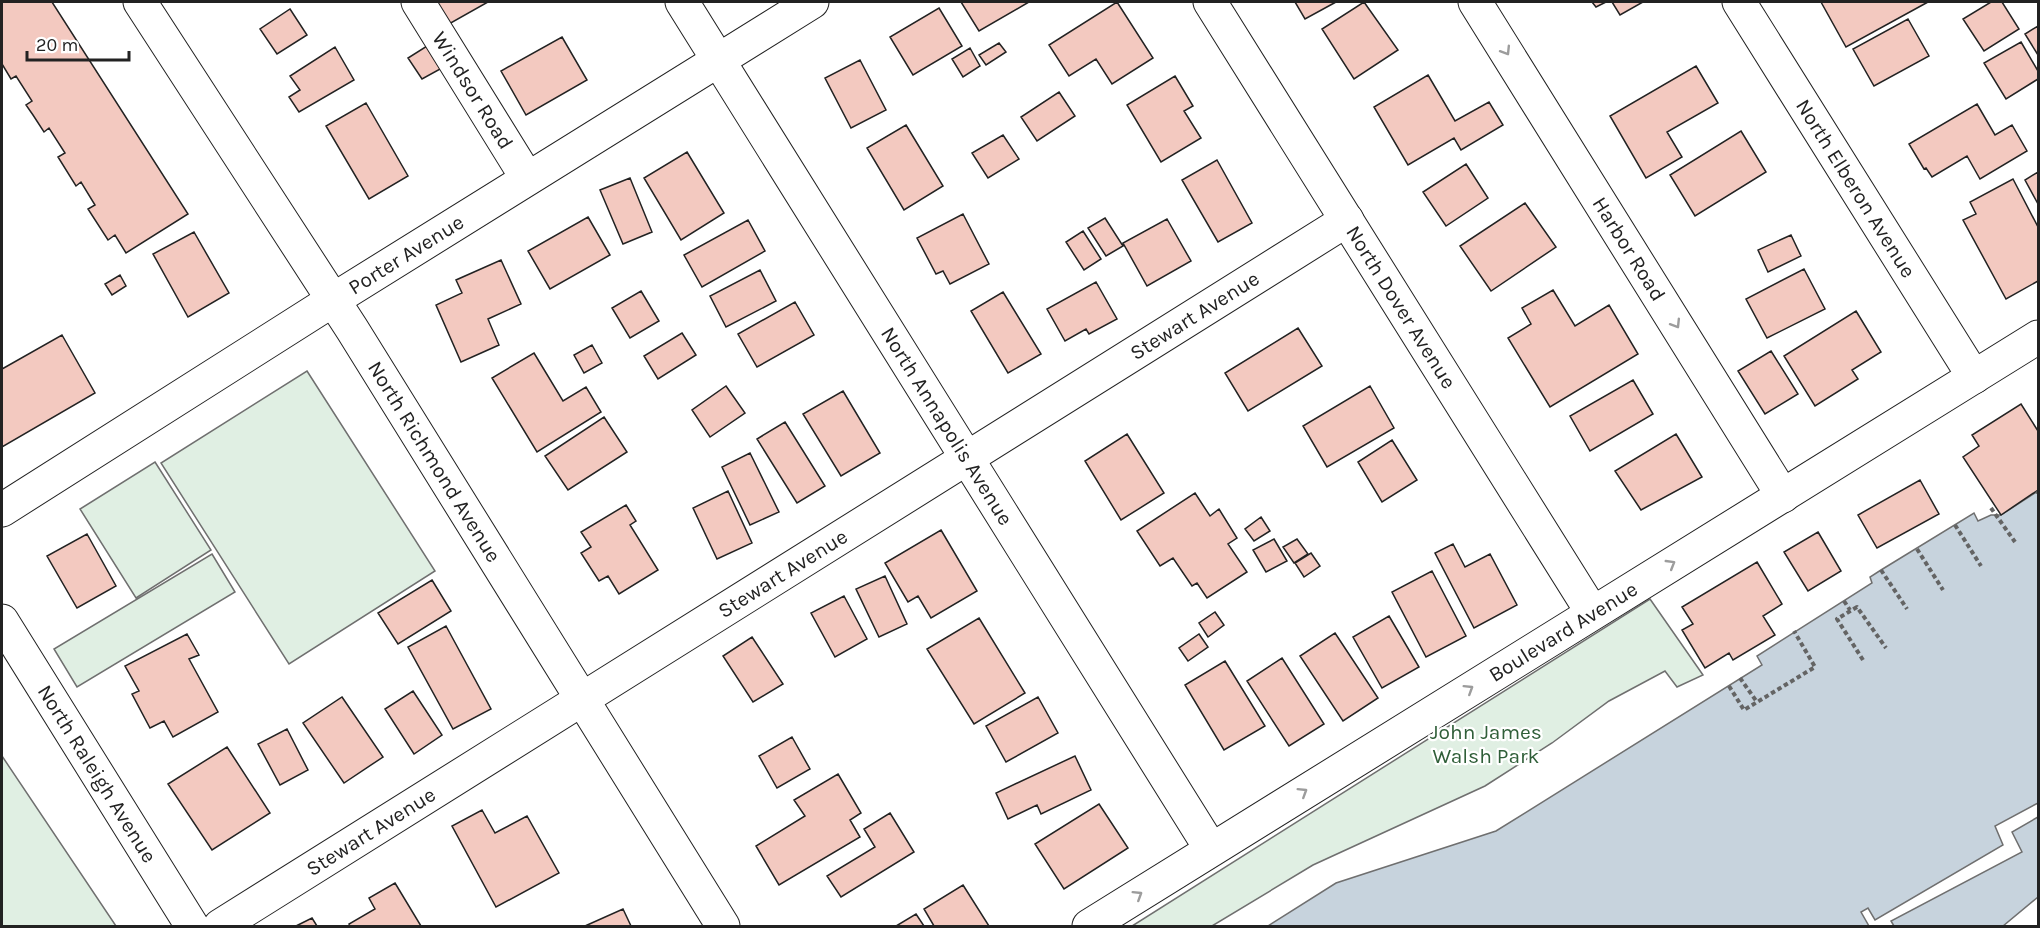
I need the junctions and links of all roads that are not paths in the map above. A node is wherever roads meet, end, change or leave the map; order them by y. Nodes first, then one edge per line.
1 (140, 2) edge
2 (418, 2) edge
3 (682, 2) edge
4 (812, 2) edge
5 (1210, 2) edge
6 (1476, 2) edge
7 (1739, 2) edge
8 (719, 58) junction
9 (527, 178) junction
10 (1347, 220) junction
11 (333, 300) junction
12 (2038, 337) edge
13 (1974, 377) junction
14 (968, 457) junction
15 (1783, 496) junction
16 (2, 510) edge
17 (1592, 612) junction
18 (2, 621) edge
19 (581, 698) junction
20 (1211, 849) junction
21 (192, 927) edge
22 (220, 927) edge
23 (723, 927) edge
24 (1089, 927) edge

1 - 11 street, North Richmond Avenue
2 - 9 street, Windsor Road
3 - 8 street, North Annapolis Avenue
4 - 8 street, Porter Avenue
5 - 10 street, North Dover Avenue
6 -> 15 street, Harbor Road
7 - 13 street, North Elberon Avenue
8 - 9 street, Porter Avenue
8 - 14 street, North Annapolis Avenue
9 - 11 street, Porter Avenue
10 - 14 street, Stewart Avenue
10 - 17 street, North Dover Avenue
11 - 16 street, Porter Avenue
11 - 19 street, North Richmond Avenue
12 - 13 street, Boulevard Avenue
13 - 15 street, Boulevard Avenue
14 - 19 street, Stewart Avenue
14 - 20 street, North Annapolis Avenue
17 -> 15 street, Boulevard Avenue
20 -> 17 street, Boulevard Avenue
18 - 21 street, North Raleigh Avenue
19 - 22 street, Stewart Avenue
19 - 23 street, North Richmond Avenue
24 -> 20 street, Boulevard Avenue

